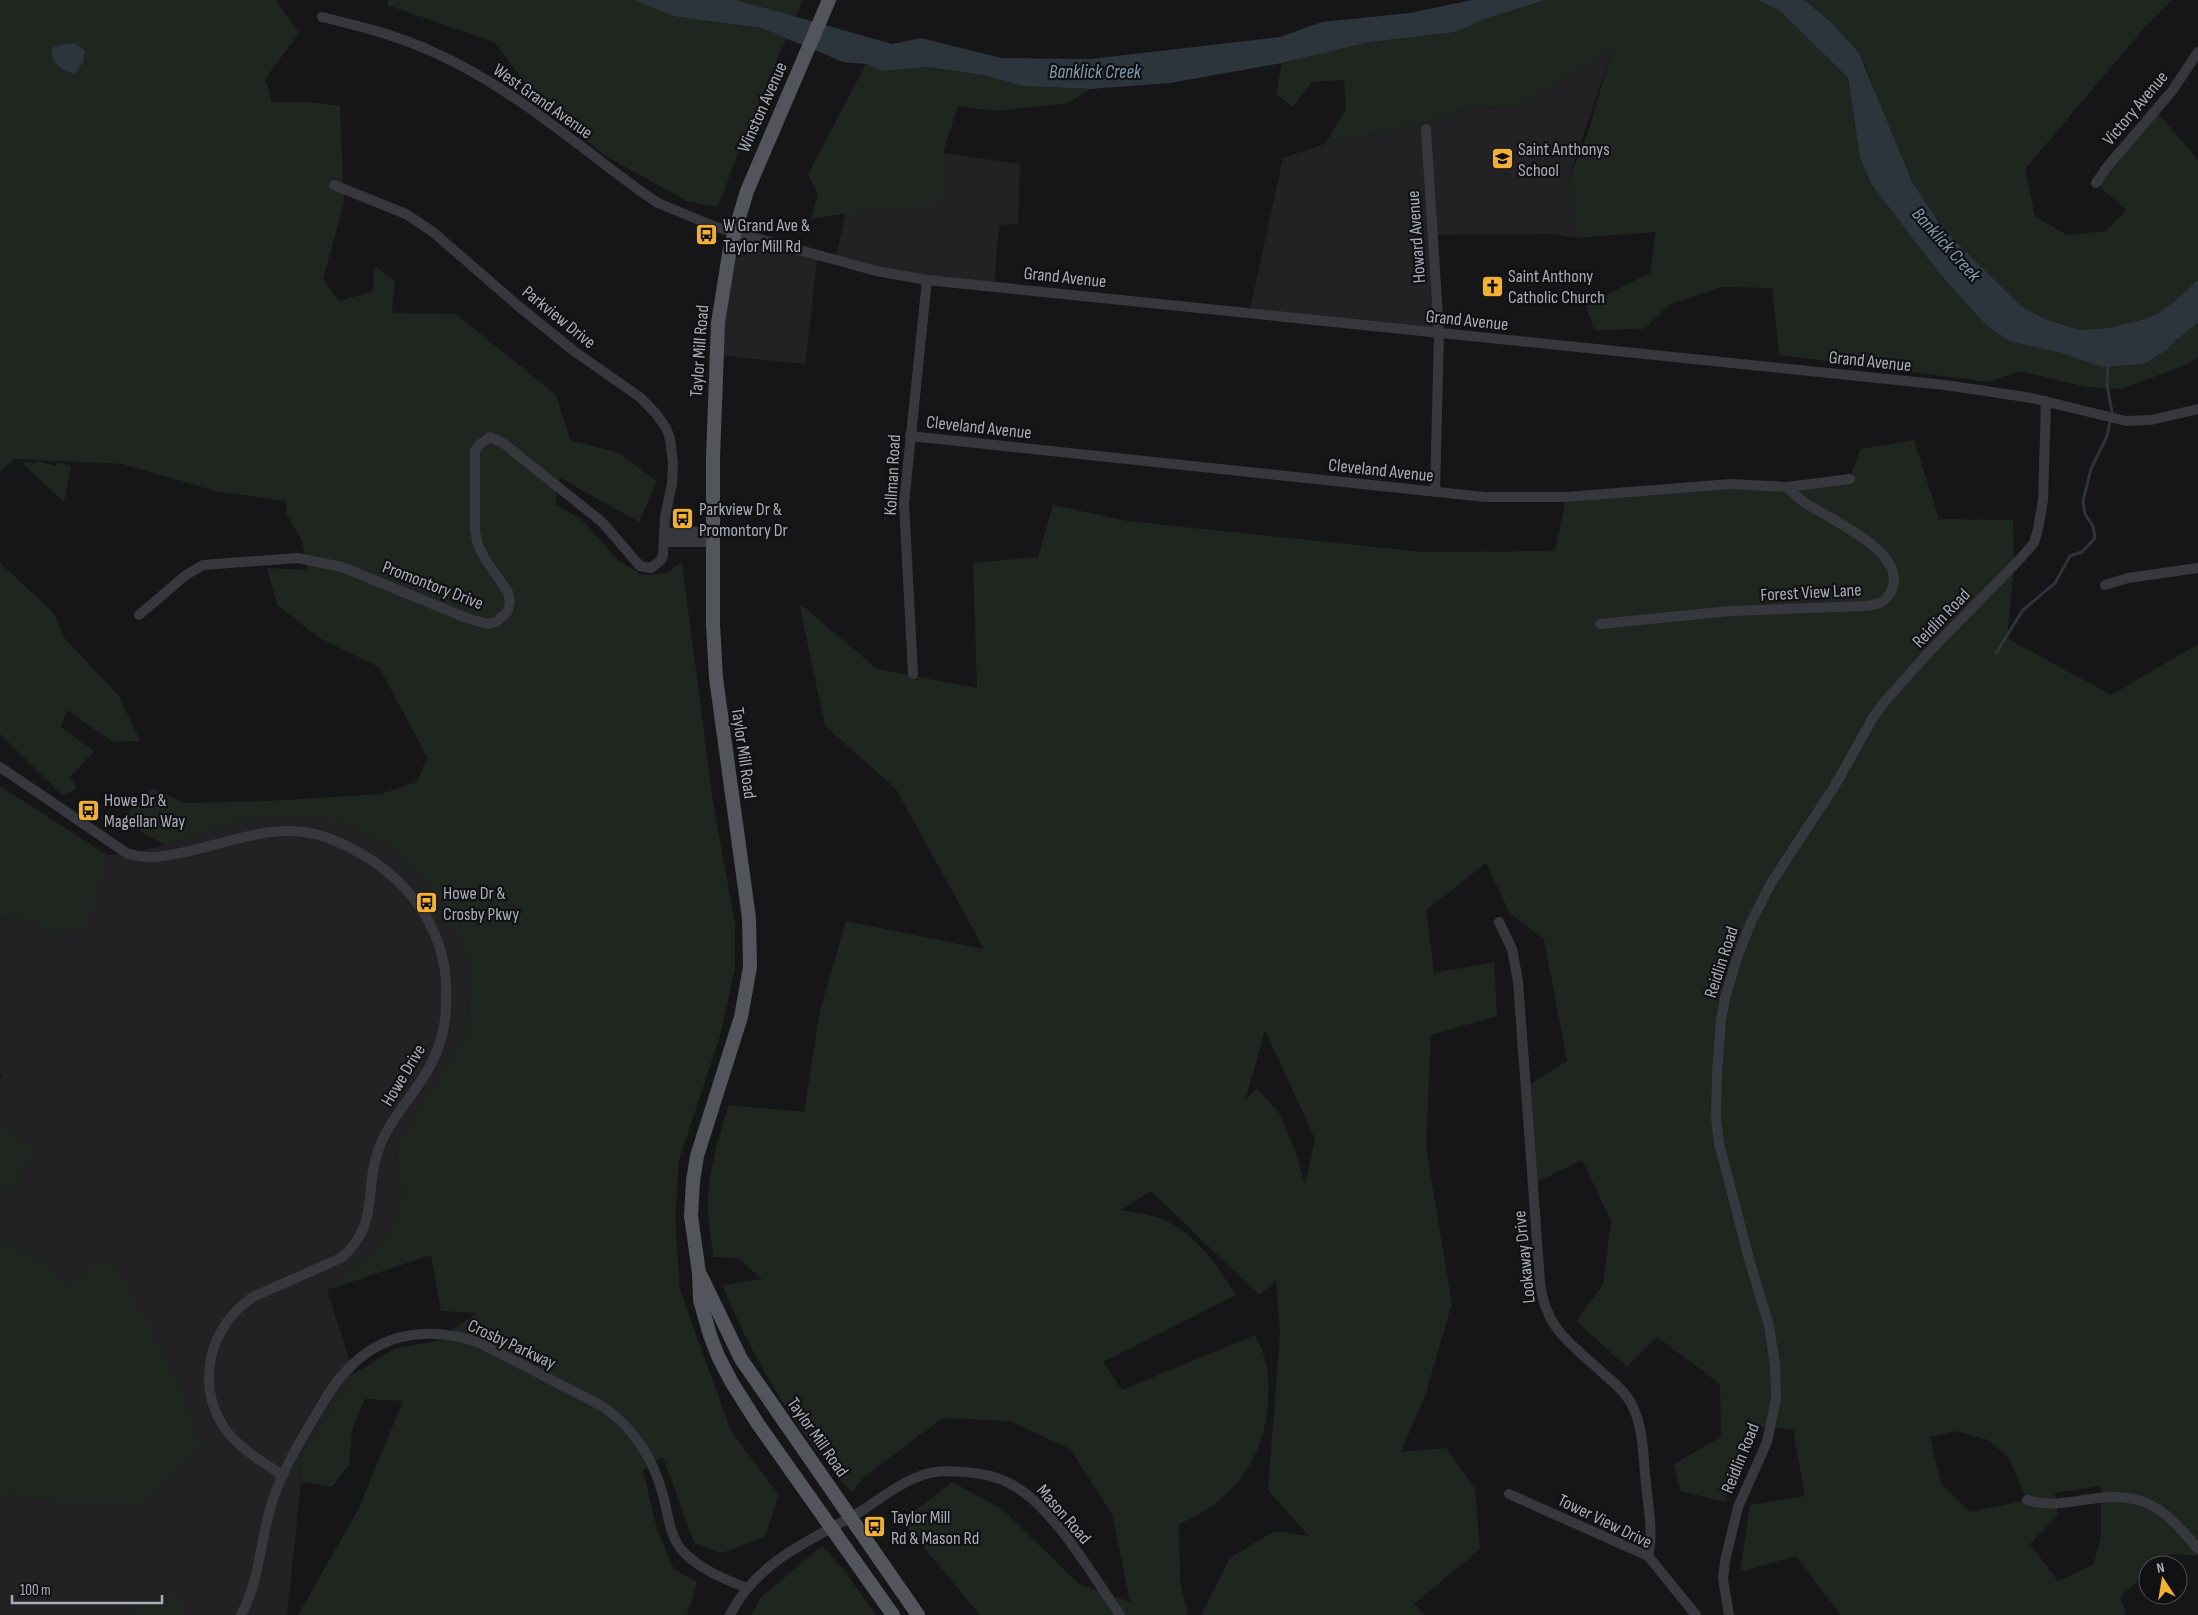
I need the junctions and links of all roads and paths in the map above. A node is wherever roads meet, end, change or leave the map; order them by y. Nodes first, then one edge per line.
1 (829, 0) edge
2 (322, 17) dead end
3 (2198, 52) edge
4 (1426, 129) dead end
5 (2096, 184) dead end
6 (334, 185) dead end
7 (735, 231) junction
8 (927, 280) junction
9 (1439, 333) junction
10 (2046, 401) junction
11 (2198, 409) edge
12 (910, 436) junction
13 (1850, 479) dead end
14 (1787, 487) junction
15 (1435, 492) junction
16 (714, 536) junction
17 (665, 538) junction
18 (2198, 568) edge
19 (2105, 585) dead end
20 (139, 615) dead end
21 (1600, 624) dead end
22 (913, 674) dead end
23 (0, 767) edge
24 (1499, 922) dead end
25 (700, 1273) junction
26 (282, 1475) junction
27 (1509, 1494) dead end
28 (2027, 1500) dead end
29 (850, 1518) junction
30 (832, 1527) junction
31 (2198, 1549) edge
32 (1648, 1556) junction
33 (747, 1588) junction
34 (241, 1615) edge
35 (730, 1615) edge
36 (892, 1615) edge
37 (918, 1615) edge
38 (1120, 1615) edge
39 (1696, 1615) edge
40 (1729, 1615) edge

1 - 7 main road, Winston Avenue
2 - 7 street, West Grand Avenue
3 - 5 street, Victory Avenue
4 - 9 street, Howard Avenue
6 - 17 street, Parkview Drive
7 - 8 street, Grand Avenue
7 - 16 main road, Taylor Mill Road
8 - 9 street, Grand Avenue
8 - 12 street, Kollman Road
9 - 10 street, Grand Avenue
9 - 15 street, Howard Avenue
10 - 11 street, Grand Avenue
10 - 40 street, Reidlin Road
12 - 15 street, Cleveland Avenue
12 - 22 street, Kollman Road
13 - 14 street, Cleveland Avenue
14 - 15 street, Cleveland Avenue
14 - 21 street, Forest View Lane
16 - 17 street
16 - 25 main road, Taylor Mill Road
17 - 20 street, Promontory Drive
18 - 19 street
23 - 26 street, Howe Drive
24 - 32 street, Lookaway Drive
25 - 29 main road, Taylor Mill Road
25 - 30 main road, Taylor Mill Road
26 - 33 street, Crosby Parkway
26 - 34 street, Crosby Parkway
27 - 32 street, Tower View Drive
28 - 31 street
29 - 30 street, Mason Road
29 - 37 main road, Taylor Mill Road
29 - 38 street, Mason Road
30 - 33 street, Mason Road
30 - 36 main road, Taylor Mill Road
32 - 39 street, Tower View Drive
33 - 35 street, Mason Road

